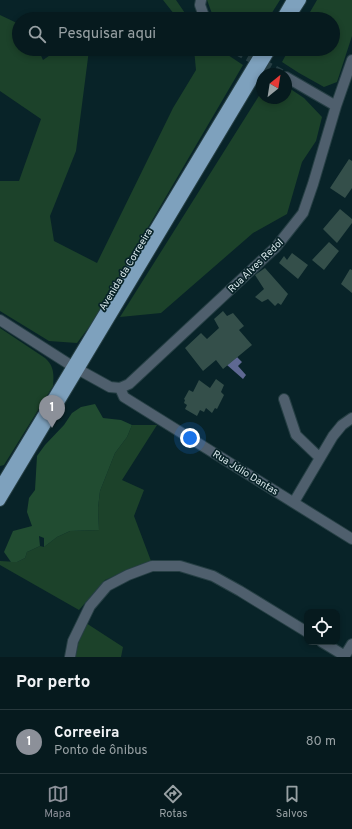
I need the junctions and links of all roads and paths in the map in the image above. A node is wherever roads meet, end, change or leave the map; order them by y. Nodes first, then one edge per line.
1 (201, 0) edge
2 (292, 0) edge
3 (301, 0) edge
4 (202, 12) edge
5 (285, 12) edge
6 (293, 12) edge
7 (259, 56) edge
8 (267, 56) edge
9 (352, 60) edge
10 (292, 80) edge
11 (336, 106) junction
12 (0, 320) edge
13 (76, 367) junction
14 (120, 388) junction
15 (284, 399) dead end
16 (352, 418) edge
17 (320, 458) junction
18 (0, 486) edge
19 (0, 501) edge
20 (294, 502) junction
21 (352, 539) edge
22 (304, 630) edge
23 (352, 644) edge
24 (327, 645) edge
25 (70, 657) edge
26 (345, 657) edge

1 - 4 street
2 - 5 main road
3 - 6 main road
7 - 13 main road, Avenida da Correeira
8 - 13 main road, Avenida da Correeira
9 - 11 street, Rua Alves Redol
10 - 11 street
11 - 14 street, Rua Alves Redol
12 - 13 street
13 - 14 street
13 - 18 main road, Avenida da Correeira
13 - 19 main road, Avenida da Correeira
14 - 20 street, Rua Júlio Dantas
15 - 17 street
16 - 17 street
17 - 20 street
20 - 21 street, Rua Júlio Dantas
22 - 25 street
23 - 26 street
24 - 26 street

